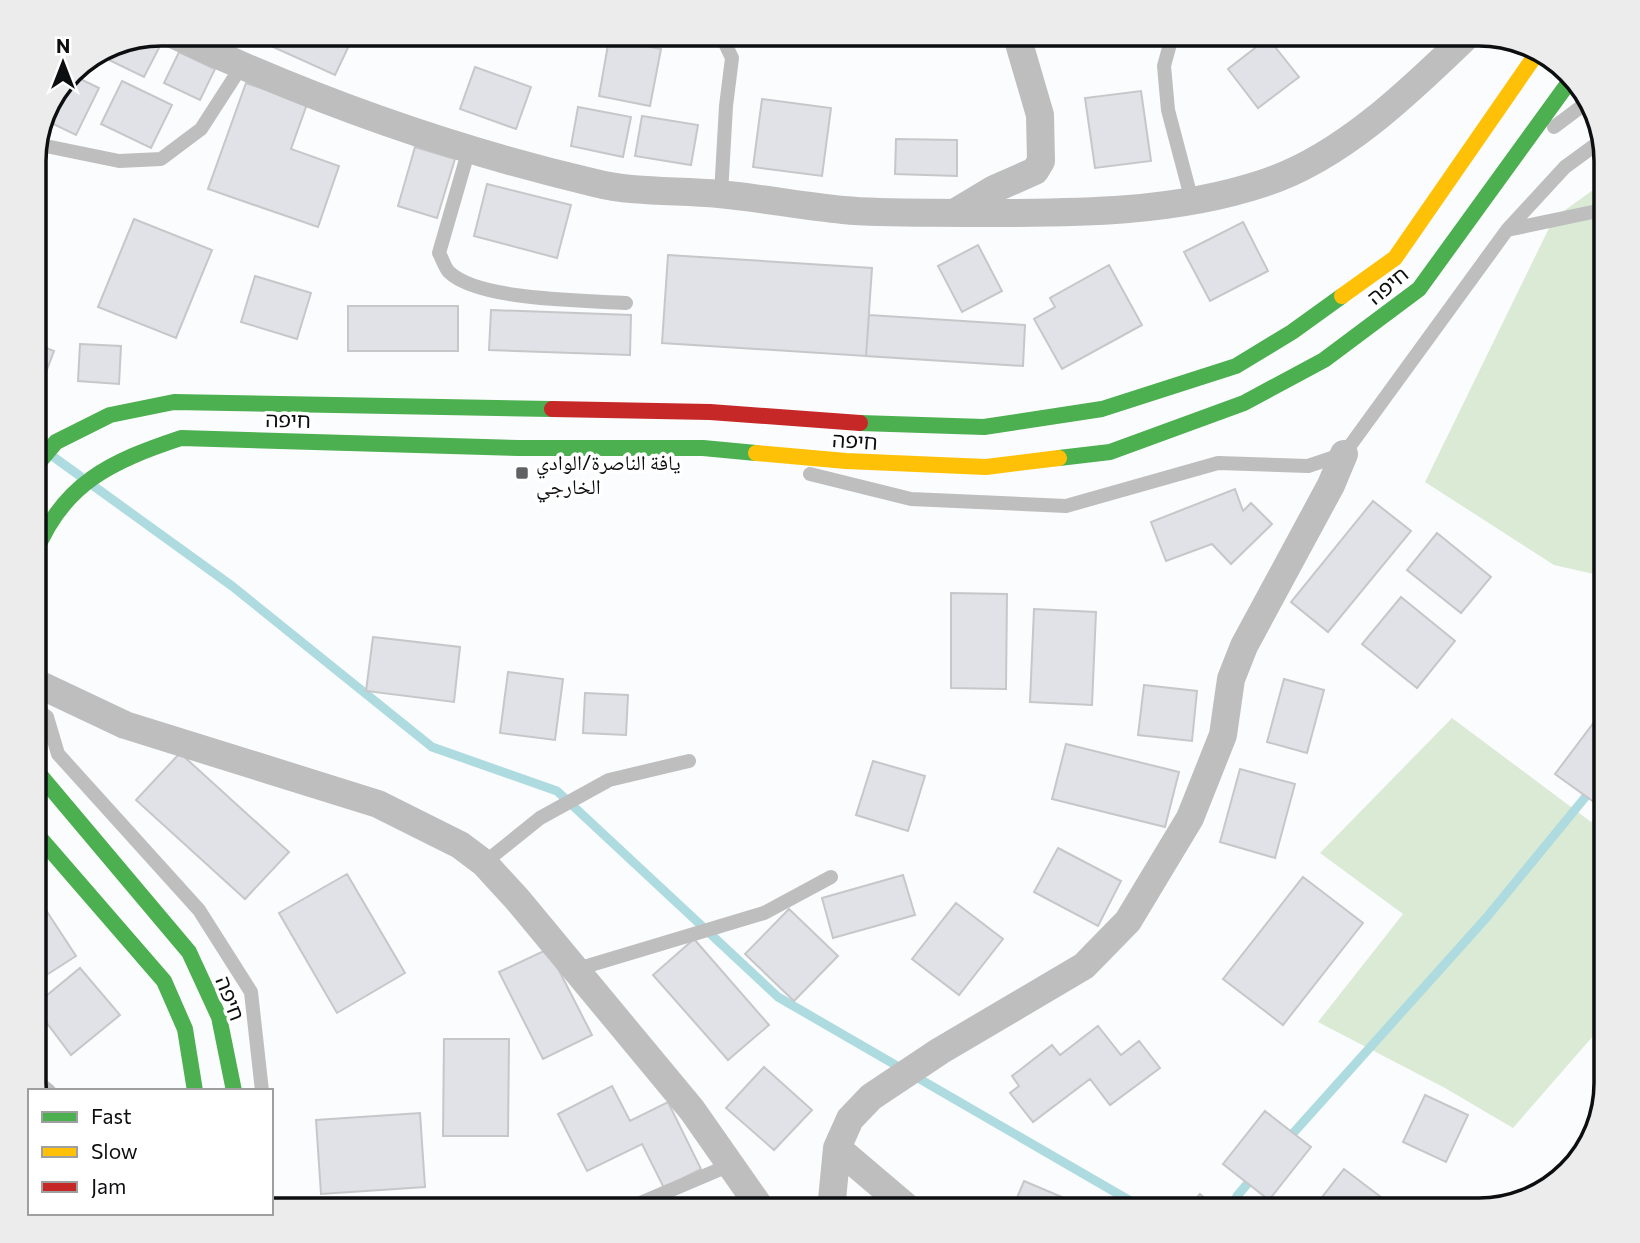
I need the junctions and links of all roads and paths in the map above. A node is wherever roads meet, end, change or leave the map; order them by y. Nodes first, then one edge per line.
1 (197, 46) edge
2 (726, 46) edge
3 (1020, 46) edge
4 (1169, 46) edge
5 (1457, 46) edge
6 (1533, 59) edge
7 (241, 67) junction
8 (1566, 86) edge
9 (1581, 107) edge
10 (47, 146) edge
11 (1593, 147) edge
12 (469, 149) junction
13 (1507, 165) junction
14 (721, 194) junction
15 (1192, 201) junction
16 (1594, 212) edge
17 (954, 213) junction
18 (1507, 230) junction
19 (626, 303) dead end
20 (703, 448) junction
21 (46, 454) edge
22 (1344, 454) junction
23 (46, 530) edge
24 (46, 688) edge
25 (46, 716) edge
26 (690, 761) dead end
27 (46, 782) edge
28 (46, 845) edge
29 (484, 863) junction
30 (831, 877) dead end
31 (574, 970) junction
32 (195, 1089) edge
33 (234, 1089) edge
34 (262, 1089) edge
35 (837, 1148) junction
36 (730, 1165) junction
37 (652, 1198) edge
38 (753, 1198) edge
39 (832, 1198) edge
40 (896, 1198) edge

1 - 7 street
2 - 14 lane
3 - 17 street
4 - 15 lane
5 - 15 street
6 - 21 highway, חיפה
7 - 10 lane
7 - 12 street
8 - 13 highway, חיפה
9 - 13 lane
11 - 18 lane
12 - 14 street
12 - 19 lane
13 - 20 highway, חיפה
14 - 17 street
15 - 17 street
16 - 18 lane
18 - 22 lane
20 - 22 lane
20 - 23 highway, חיפה
22 - 35 street
24 - 29 street
25 - 34 lane
26 - 29 lane
27 - 33 highway, חיפה
28 - 32 highway
29 - 31 street
30 - 31 lane
31 - 36 street
35 - 39 street
35 - 40 street
36 - 37 lane
36 - 38 street

